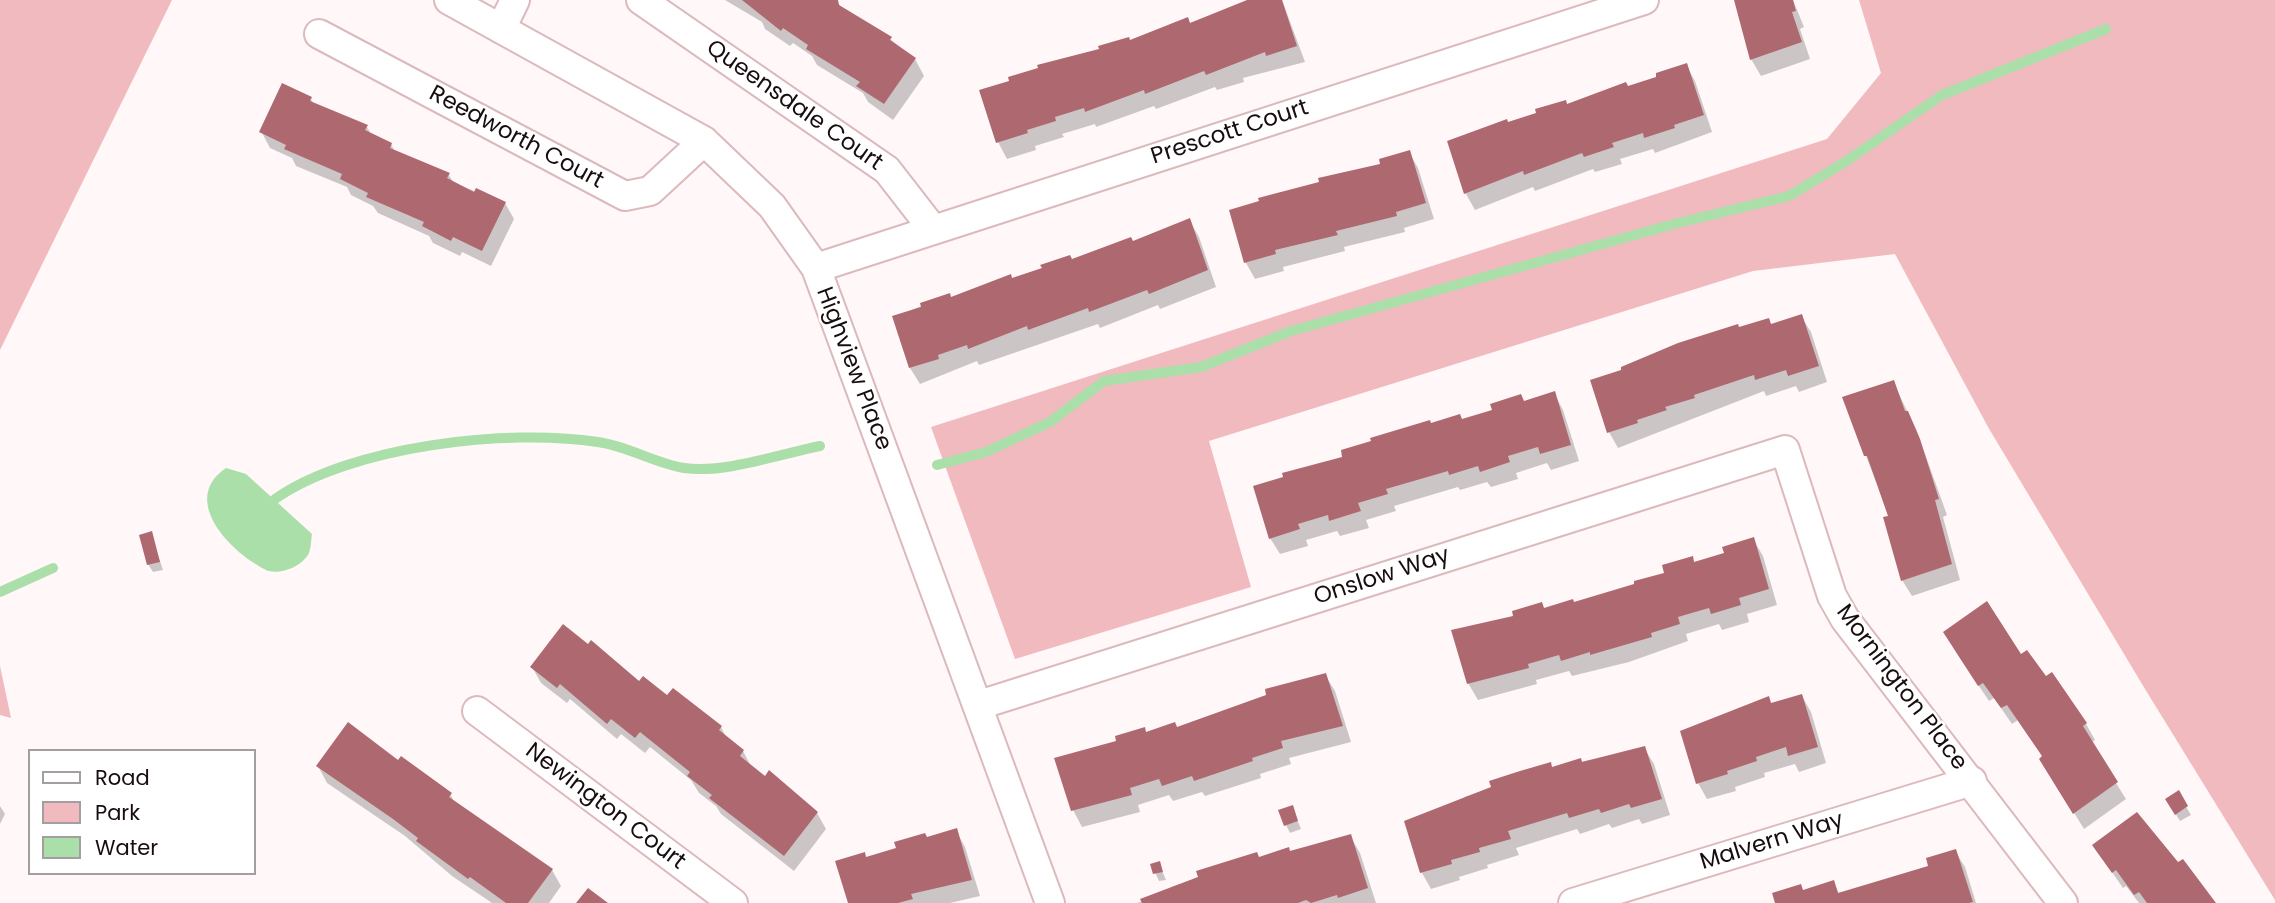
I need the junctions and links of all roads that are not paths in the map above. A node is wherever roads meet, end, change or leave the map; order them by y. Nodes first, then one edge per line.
1 (449, 0) edge
2 (515, 0) edge
3 (641, 0) edge
4 (1644, 0) edge
5 (501, 29) junction
6 (319, 34) dead end
7 (705, 141) junction
8 (932, 228) junction
9 (816, 268) junction
10 (1785, 450) joint
11 (979, 705) junction
12 (477, 711) dead end
13 (1972, 781) junction
14 (733, 903) edge
15 (1051, 903) edge
16 (1573, 903) edge
17 (2063, 903) edge

1 - 5 street, Highview Place
2 - 5 street
3 - 8 street, Queensdale Court
4 - 8 street, Prescott Court
5 - 7 street, Highview Place
6 - 7 street, Reedworth Court
7 - 9 street, Highview Place
8 - 9 street, Prescott Court
9 - 11 street, Highview Place
10 - 11 street, Onslow Way
10 - 13 street, Mornington Place
11 - 15 street, Highview Place
12 - 14 street, Newington Court
13 - 16 street, Malvern Way
13 - 17 street, Mornington Place

